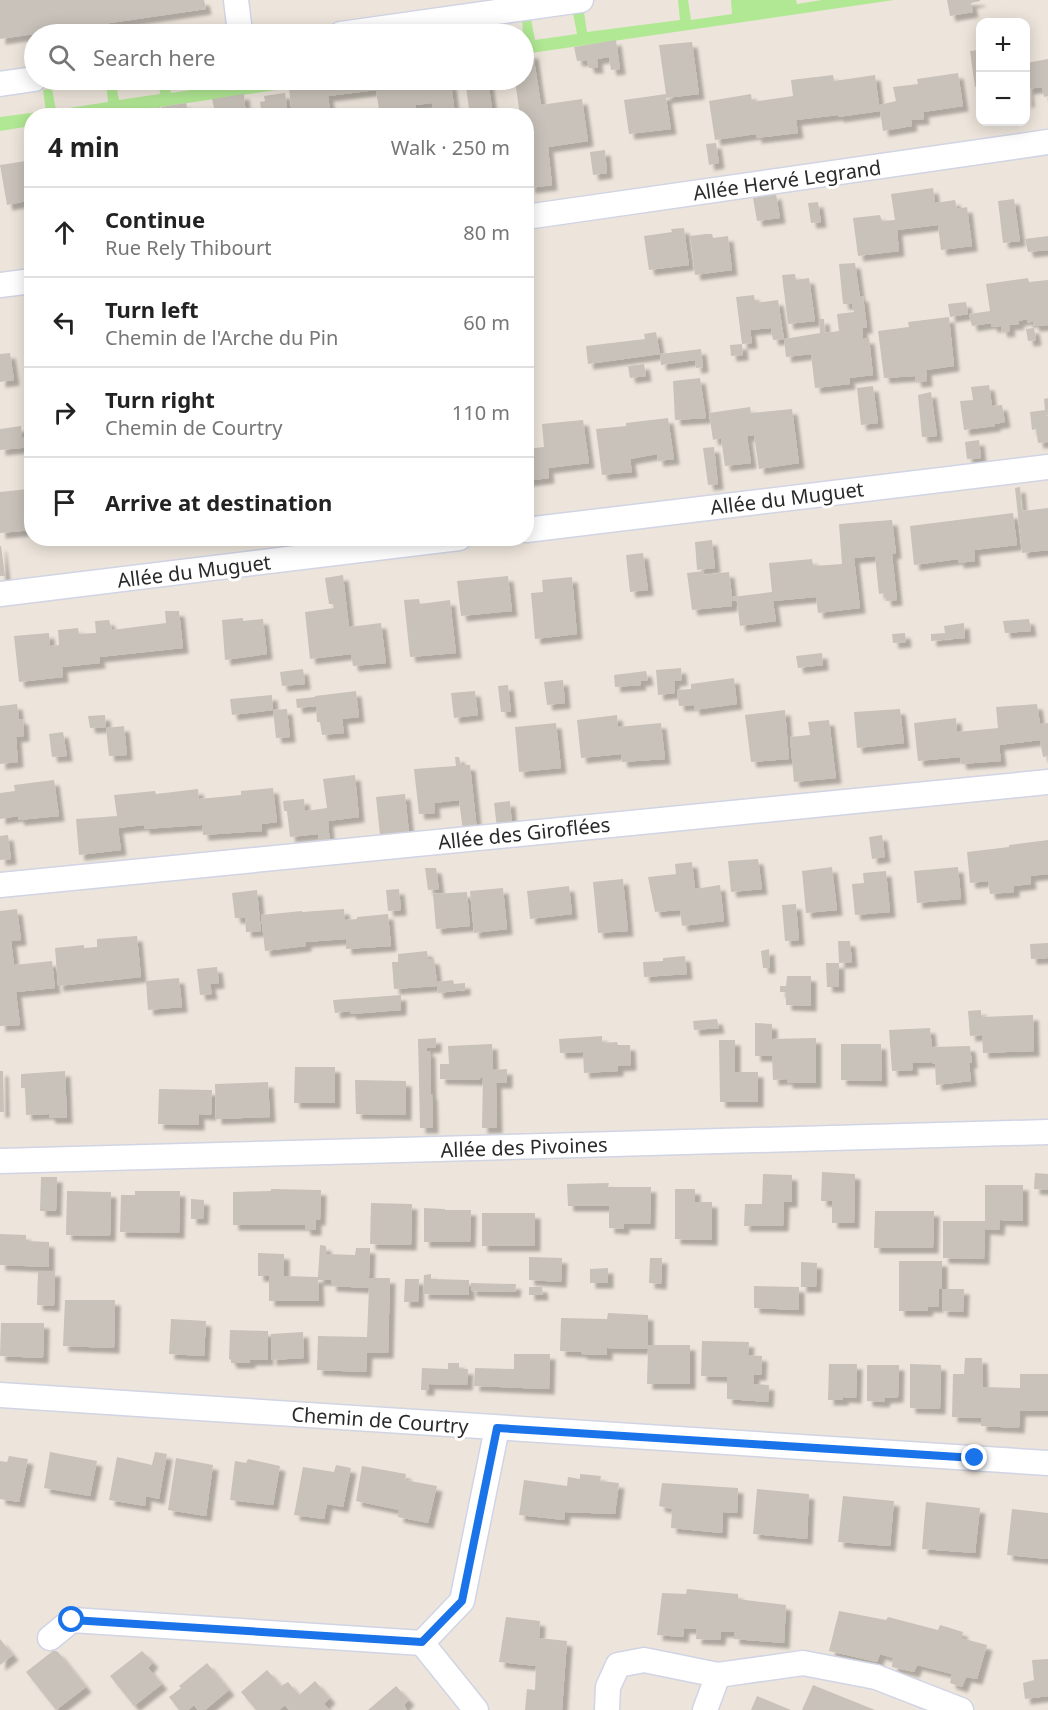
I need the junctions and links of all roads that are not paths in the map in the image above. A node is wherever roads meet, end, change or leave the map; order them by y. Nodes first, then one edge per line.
1 (236, 0) edge
2 (581, 0) edge
3 (240, 24) edge
4 (412, 24) edge
5 (24, 80) edge
6 (0, 84) edge
7 (1048, 142) edge
8 (534, 216) edge
9 (24, 282) edge
10 (0, 285) edge
11 (1048, 467) edge
12 (534, 529) edge
13 (393, 546) edge
14 (0, 594) edge
15 (1048, 782) edge
16 (0, 885) edge
17 (1048, 1132) edge
18 (0, 1161) edge
19 (0, 1395) edge
20 (497, 1428) junction
21 (1048, 1463) edge
22 (50, 1638) dead end
23 (422, 1642) junction
24 (718, 1675) junction
25 (476, 1710) edge
26 (607, 1710) edge
27 (705, 1710) edge
28 (961, 1710) edge

1 - 3 street
2 - 4 street
5 - 6 street
7 - 8 street, Allée Hervé Legrand
9 - 10 street
11 - 12 street, Allée du Muguet
13 - 14 street, Allée du Muguet
15 - 16 street, Allée des Giroflées
17 - 18 street, Allée des Pivoines
19 - 20 street, Chemin de Courtry
20 - 21 street, Chemin de Courtry
20 - 23 street
22 - 23 street
23 - 25 street
24 - 26 street
24 - 27 street
24 - 28 street

